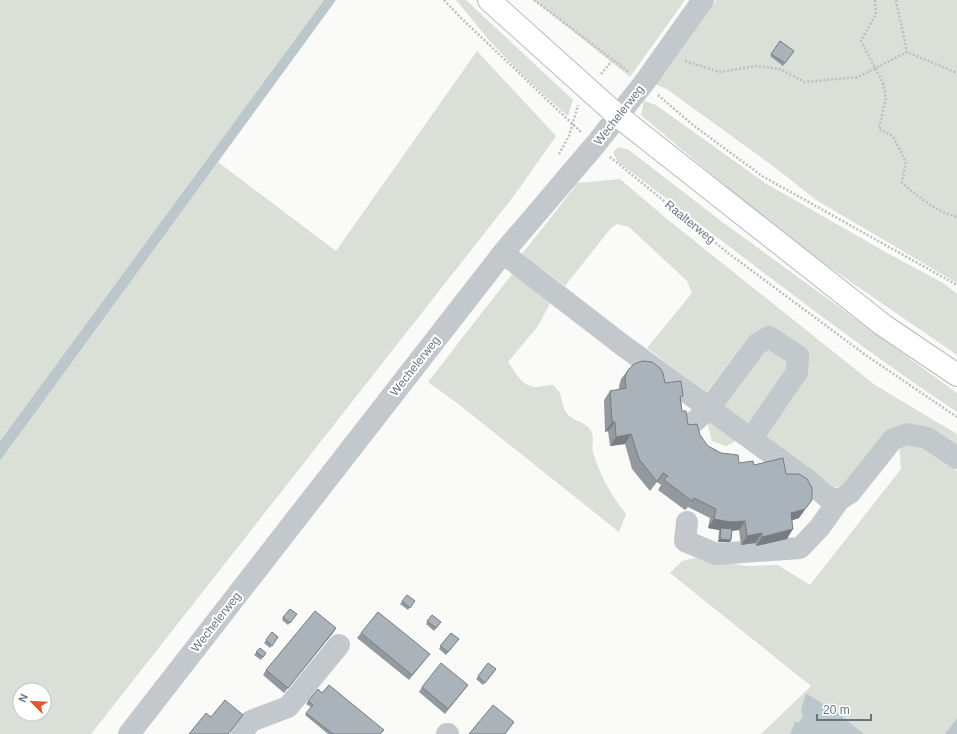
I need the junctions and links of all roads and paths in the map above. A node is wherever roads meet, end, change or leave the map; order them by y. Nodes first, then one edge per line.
1 (444, 0) edge
2 (489, 0) edge
3 (534, 0) edge
4 (703, 0) edge
5 (875, 0) edge
6 (896, 0) edge
7 (666, 51) junction
8 (906, 52) junction
9 (612, 61) dead end
10 (877, 68) junction
11 (957, 73) edge
12 (644, 83) junction
13 (618, 116) junction
14 (595, 145) junction
15 (957, 217) edge
16 (502, 253) junction
17 (957, 285) edge
18 (957, 375) edge
19 (710, 407) junction
20 (957, 417) edge
21 (694, 422) dead end
22 (751, 439) junction
23 (957, 458) edge
24 (759, 464) edge
25 (839, 500) junction
26 (687, 522) dead end
27 (338, 645) dead end
28 (129, 734) edge
29 (241, 734) edge

1 - 14 path, Raalterweg
2 - 13 main road
3 - 9 path
4 - 7 street, Wechelerweg
5 - 10 path
6 - 8 path
7 - 10 path
7 - 12 street, Wechelerweg
8 - 10 path
8 - 11 path
10 - 15 path
12 - 13 street, Wechelerweg
12 - 17 path
13 - 14 street, Wechelerweg
13 - 18 main road
14 - 16 street, Wechelerweg
14 - 20 path, Raalterweg
16 - 19 street
16 - 28 street, Wechelerweg
19 - 21 street
19 - 22 street
19 - 22 street
22 - 24 street
22 - 25 street
23 - 25 street
25 - 26 street
27 - 29 street

